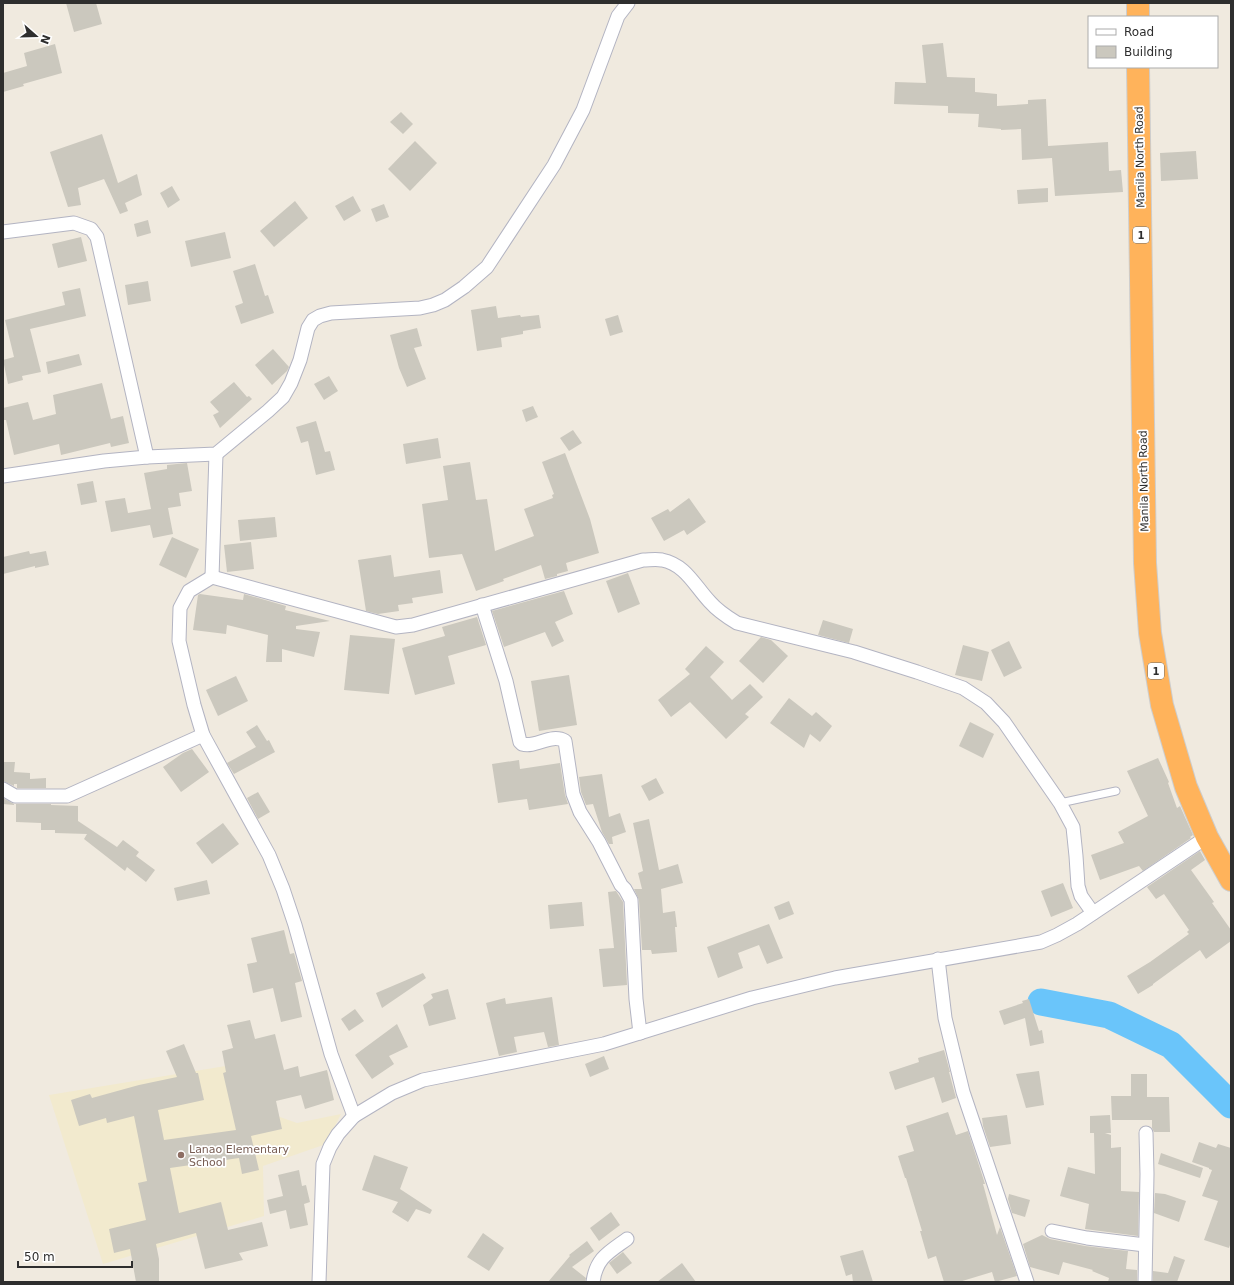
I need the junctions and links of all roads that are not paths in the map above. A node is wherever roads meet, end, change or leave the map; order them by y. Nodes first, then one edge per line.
1 (628, 3) edge
2 (1138, 3) edge
3 (1138, 16) edge
4 (1138, 68) edge
5 (3, 232) edge
6 (216, 454) junction
7 (148, 457) junction
8 (3, 476) edge
9 (212, 577) junction
10 (482, 606) junction
11 (203, 736) junction
12 (3, 789) edge
13 (1116, 792) dead end
14 (1060, 803) junction
15 (1207, 837) junction
16 (1231, 880) edge
17 (1093, 913) junction
18 (938, 960) junction
19 (640, 1033) junction
20 (354, 1116) junction
21 (1146, 1132) dead end
22 (1052, 1230) dead end
23 (627, 1239) dead end
24 (1145, 1245) junction
25 (319, 1282) edge
26 (593, 1282) edge
27 (1027, 1282) edge
28 (1145, 1282) edge

1 - 6 street
2 - 3 highway
4 - 15 highway, Manila North Road / 1
5 - 7 street
6 - 7 street
6 - 9 street
7 - 8 street
9 - 10 street
9 - 11 street
10 - 14 street
10 - 19 street
11 - 12 street
11 - 20 street
13 - 14 lane
14 - 17 street
15 - 16 highway, Manila North Road / 1
15 - 17 street
17 - 18 street
18 - 19 street
18 - 27 street
19 - 20 street
20 - 25 street
21 - 24 street
22 - 24 street
23 - 26 street
24 - 28 street

